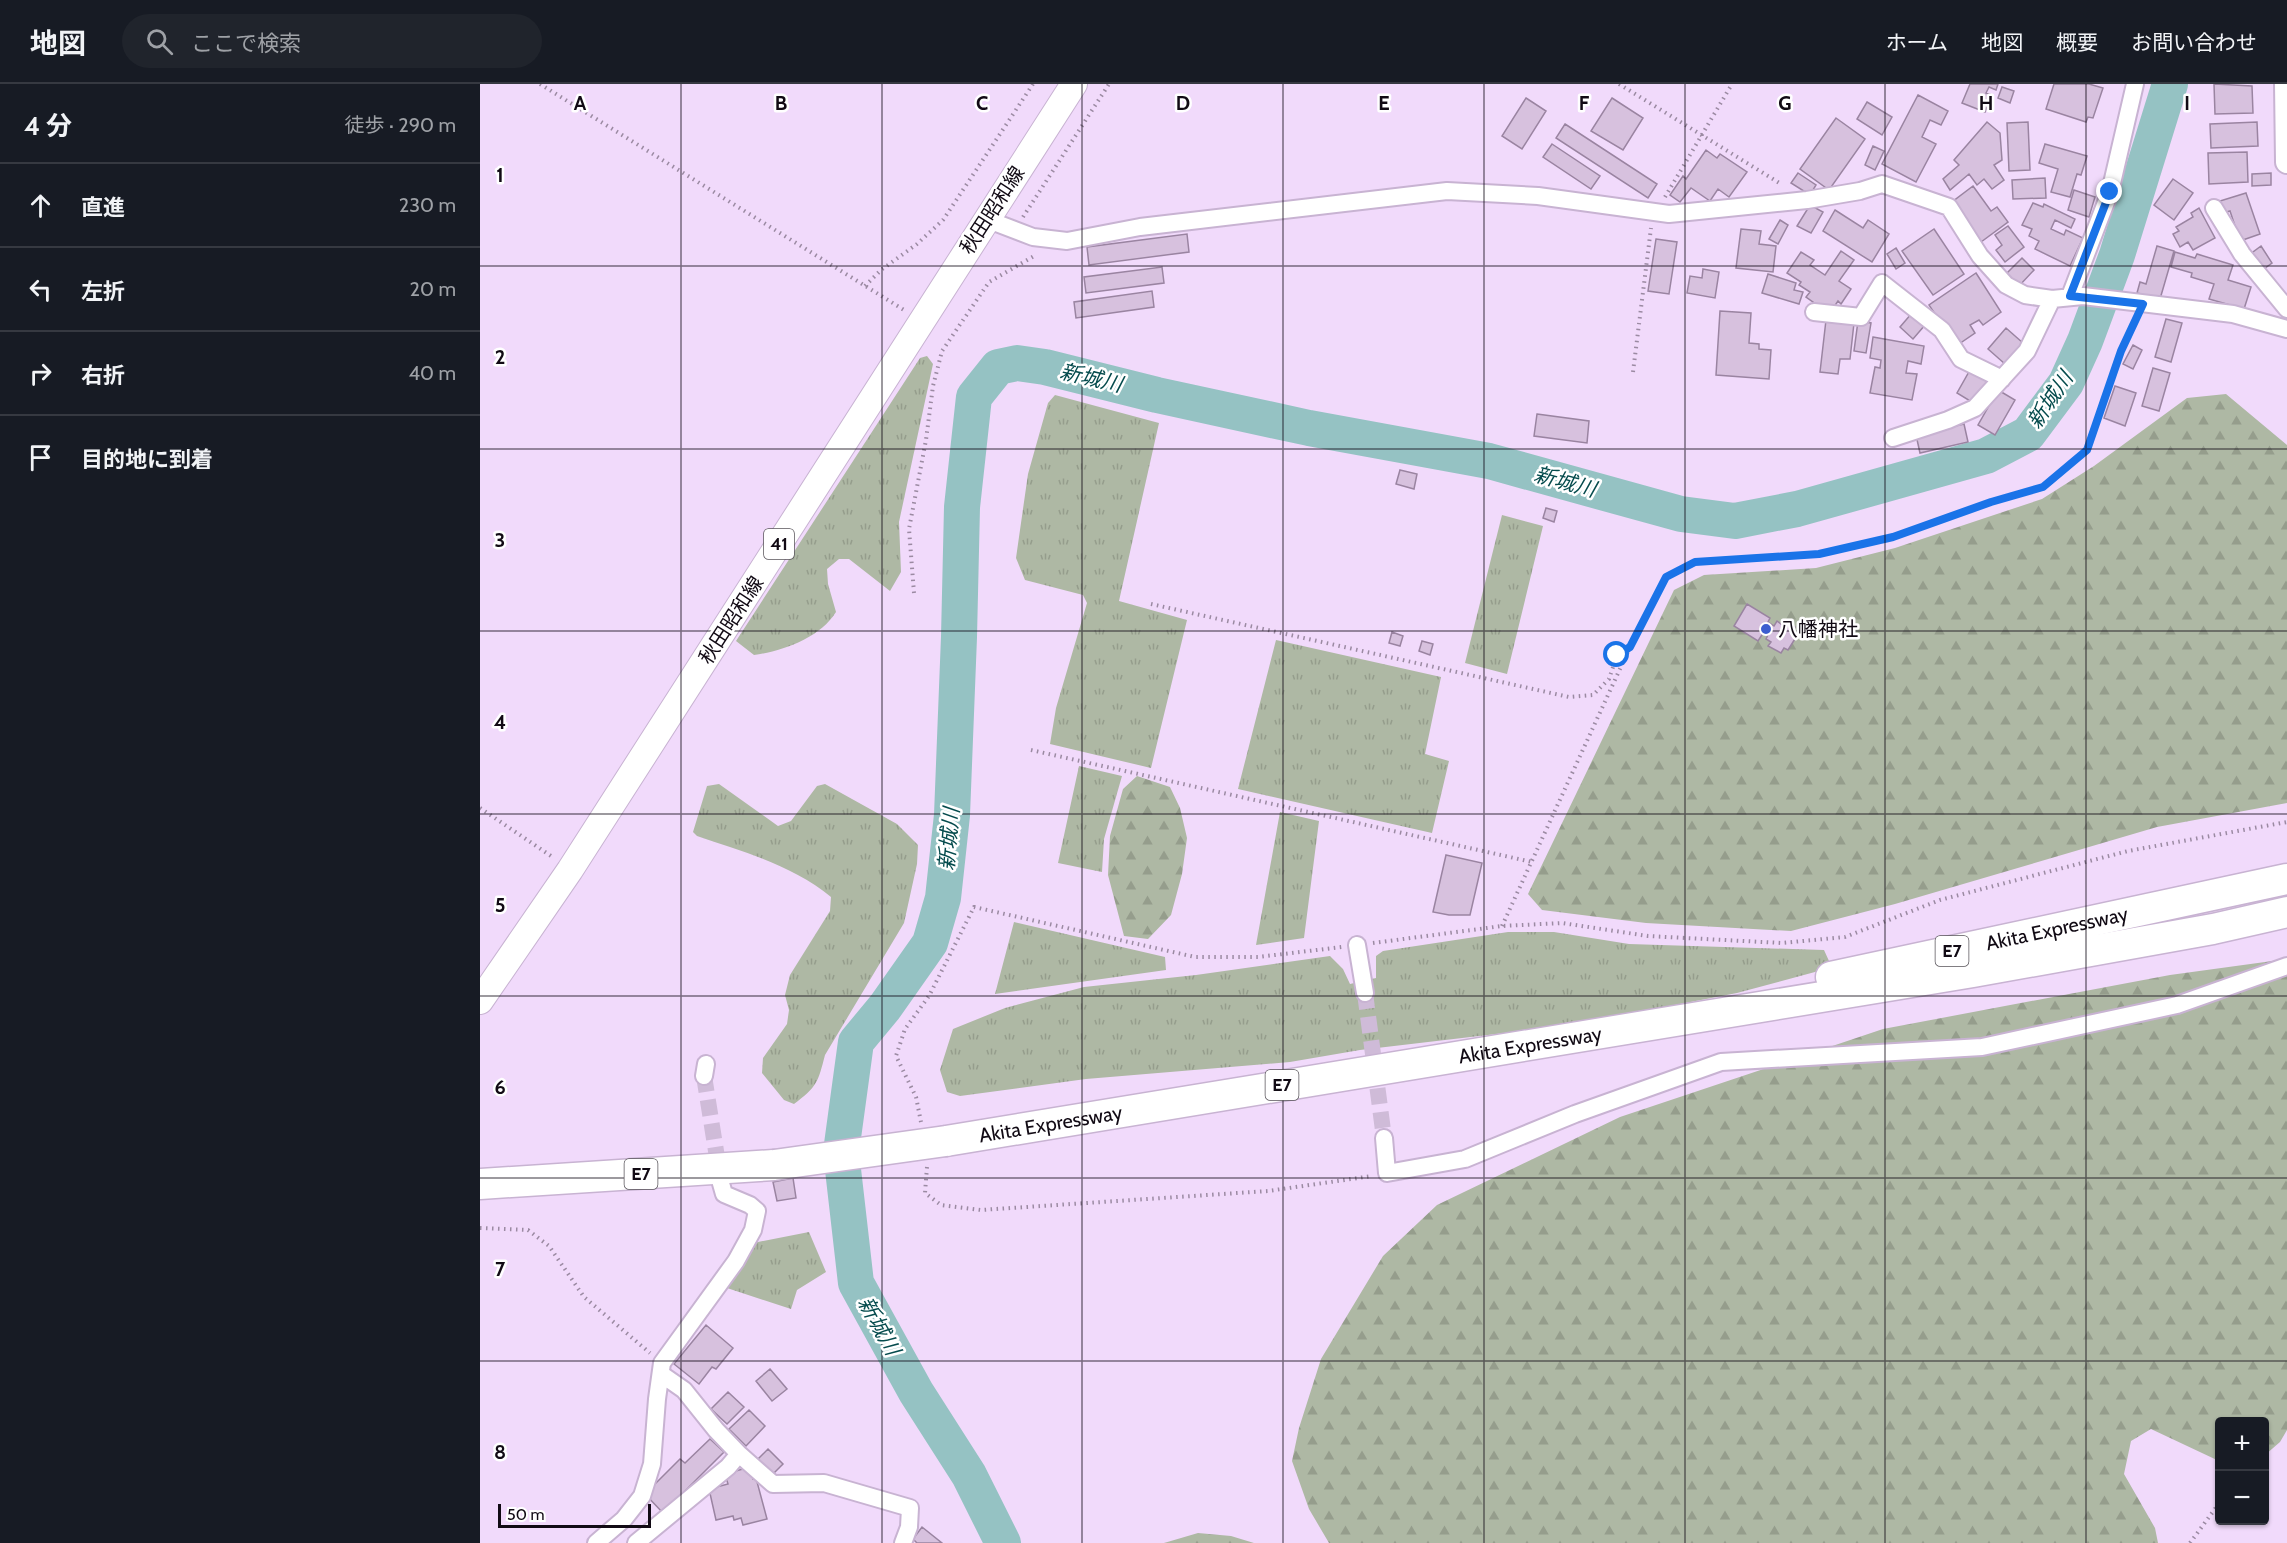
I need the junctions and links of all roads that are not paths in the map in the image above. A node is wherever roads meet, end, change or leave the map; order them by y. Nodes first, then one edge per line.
1 (1074, 84) edge
2 (2135, 84) edge
3 (2286, 84) edge
4 (2287, 162) edge
5 (2214, 208) dead end
6 (986, 219) junction
7 (2076, 296) junction
8 (2052, 299) junction
9 (2287, 309) edge
10 (1814, 312) dead end
11 (2287, 329) edge
12 (2002, 379) junction
13 (1893, 438) dead end
14 (2287, 879) edge
15 (2287, 912) edge
16 (1357, 945) road end
17 (2287, 966) edge
18 (1365, 993) tunnel mouth
19 (480, 1001) edge
20 (1618, 1030) junction
21 (1384, 1138) tunnel mouth
22 (720, 1180) tunnel mouth
23 (494, 1183) edge
24 (661, 1368) junction
25 (739, 1455) junction
26 (596, 1543) edge
27 (636, 1543) edge
28 (903, 1543) edge

1 - 6 main road, 秋田昭和線 / 41
2 - 7 street
3 - 4 main road
5 - 9 street
6 - 8 street
6 - 19 main road, 秋田昭和線 / 41
7 - 8 street
7 - 11 street
8 - 12 street
10 - 12 street
12 - 13 street
14 - 20 highway, Akita Expressway / E7
15 - 20 highway, Akita Expressway / E7
16 - 18 street
17 - 21 street
20 - 23 highway, Akita Expressway / E7, bridge
22 - 24 street
24 - 25 street
24 - 26 street
25 - 27 street
25 - 28 street

